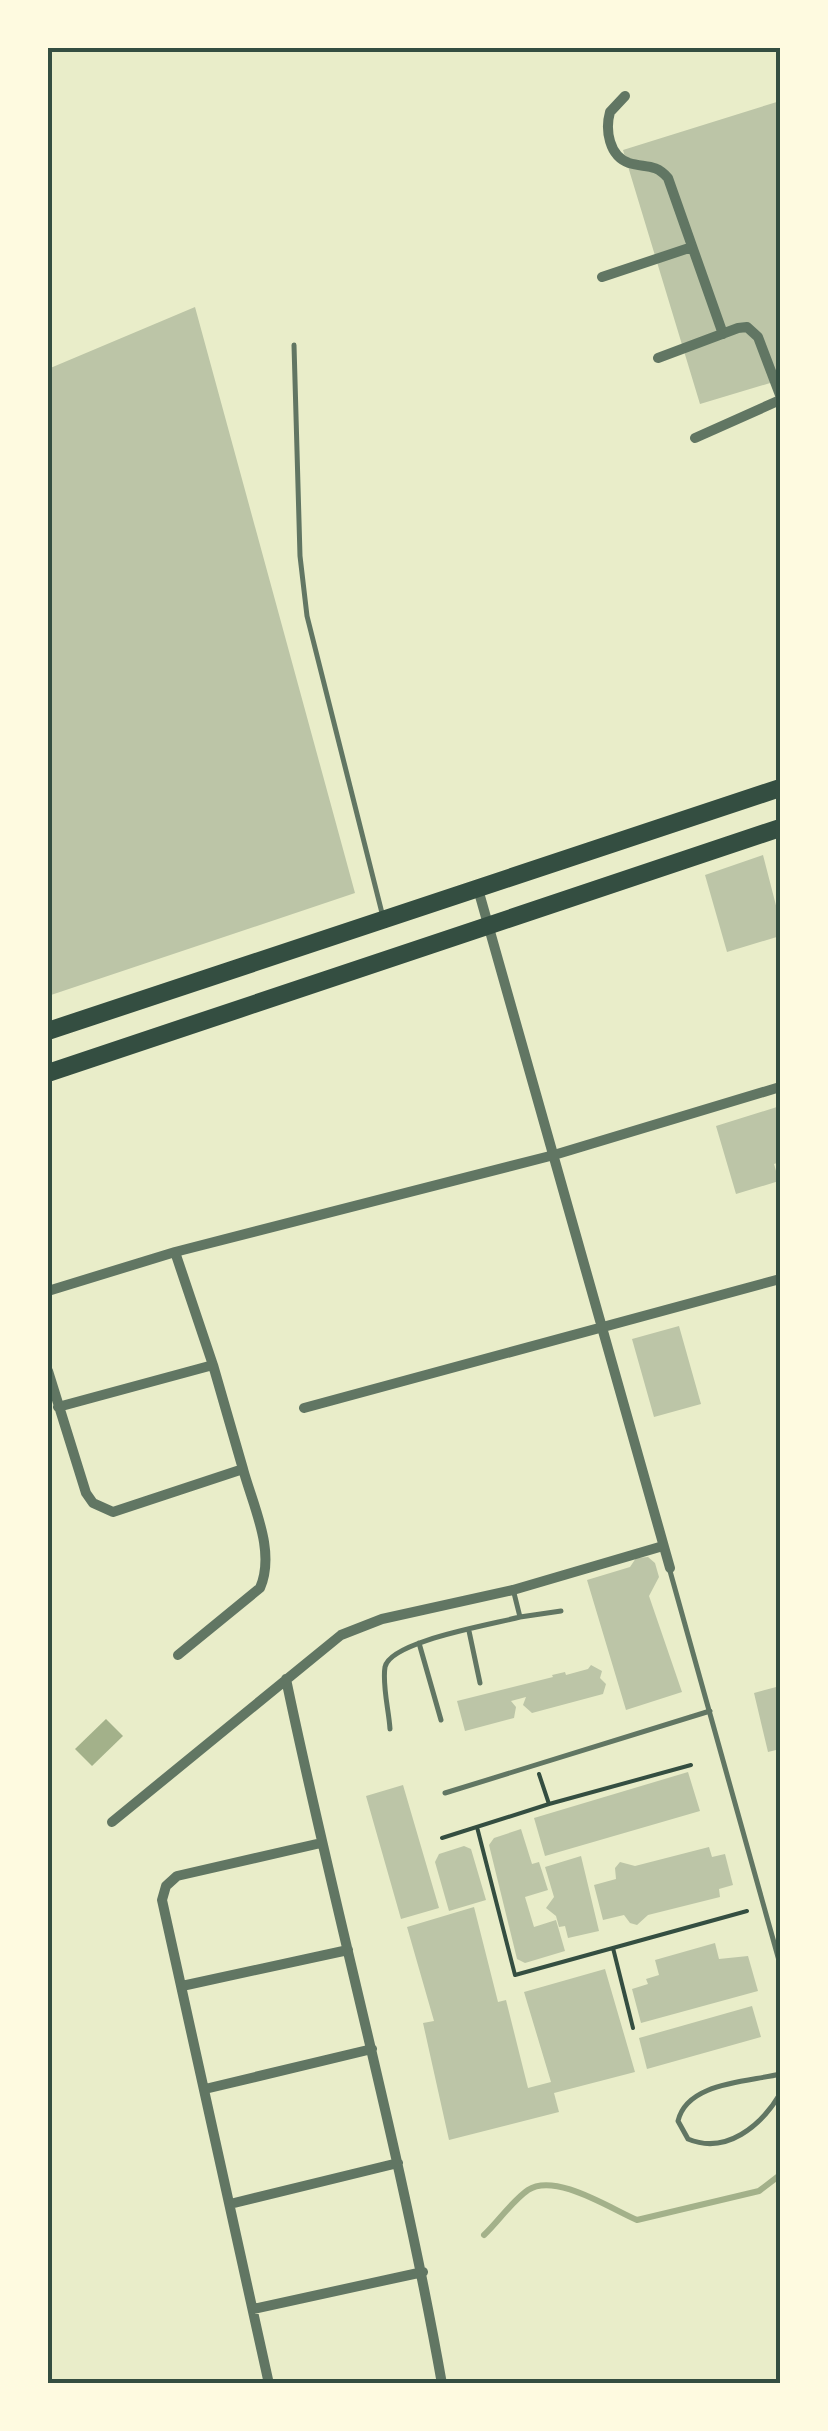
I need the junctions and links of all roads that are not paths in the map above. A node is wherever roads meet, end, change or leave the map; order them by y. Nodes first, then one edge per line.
1 (625, 96) dead end
2 (692, 247) junction
3 (602, 277) dead end
4 (723, 334) junction
5 (294, 345) dead end
6 (658, 358) dead end
7 (780, 397) edge
8 (695, 438) dead end
9 (780, 788) edge
10 (780, 828) edge
11 (478, 889) junction
12 (384, 921) junction
13 (490, 927) junction
14 (48, 1031) edge
15 (48, 1073) edge
16 (780, 1087) edge
17 (554, 1155) junction
18 (175, 1252) junction
19 (780, 1278) edge
20 (48, 1291) edge
21 (603, 1328) junction
22 (213, 1365) junction
23 (48, 1371) edge
24 (58, 1408) junction
25 (304, 1408) dead end
26 (243, 1470) junction
27 (663, 1546) junction
28 (670, 1568) joint
29 (513, 1590) junction
30 (562, 1611) dead end
31 (520, 1618) junction
32 (469, 1630) junction
33 (419, 1642) junction
34 (178, 1655) dead end
35 (286, 1679) junction
36 (480, 1683) dead end
37 (710, 1711) junction
38 (441, 1720) dead end
39 (390, 1729) dead end
40 (445, 1793) dead end
41 (112, 1822) dead end
42 (321, 1842) junction
43 (348, 1950) junction
44 (780, 1964) edge
45 (182, 1986) junction
46 (372, 2049) junction
47 (780, 2074) edge
48 (204, 2088) junction
49 (780, 2094) edge
50 (398, 2163) junction
51 (230, 2204) junction
52 (422, 2272) junction
53 (253, 2309) junction
54 (269, 2384) edge
55 (442, 2384) edge

1 - 2 street
2 - 3 street
2 - 4 street
4 - 6 street
4 - 7 street
5 - 12 lane
7 - 8 street
9 - 11 main road
10 - 13 main road
11 - 12 main road
11 - 13 street
12 - 14 main road
13 - 15 main road
13 - 17 street
16 - 17 street
17 - 18 street
17 - 21 street
18 - 20 street
18 - 22 street
19 - 21 street
21 - 25 street
21 - 27 street
22 - 24 street
22 - 26 street
23 - 24 street
24 - 26 street
26 - 34 street
27 - 28 street
27 - 29 street
28 - 37 lane
29 - 31 lane
29 - 35 street
30 - 31 lane
31 - 32 lane
32 - 33 lane
32 - 36 lane
33 - 38 lane
33 - 39 lane
35 - 41 street
35 - 42 street
37 - 40 lane
37 - 44 lane
42 - 43 street
42 - 45 street
43 - 45 street
43 - 46 street
45 - 48 street
46 - 48 street
46 - 50 street
47 - 49 lane
48 - 51 street
50 - 51 street
50 - 52 street
51 - 53 street
52 - 53 street
52 - 55 street
53 - 54 street

